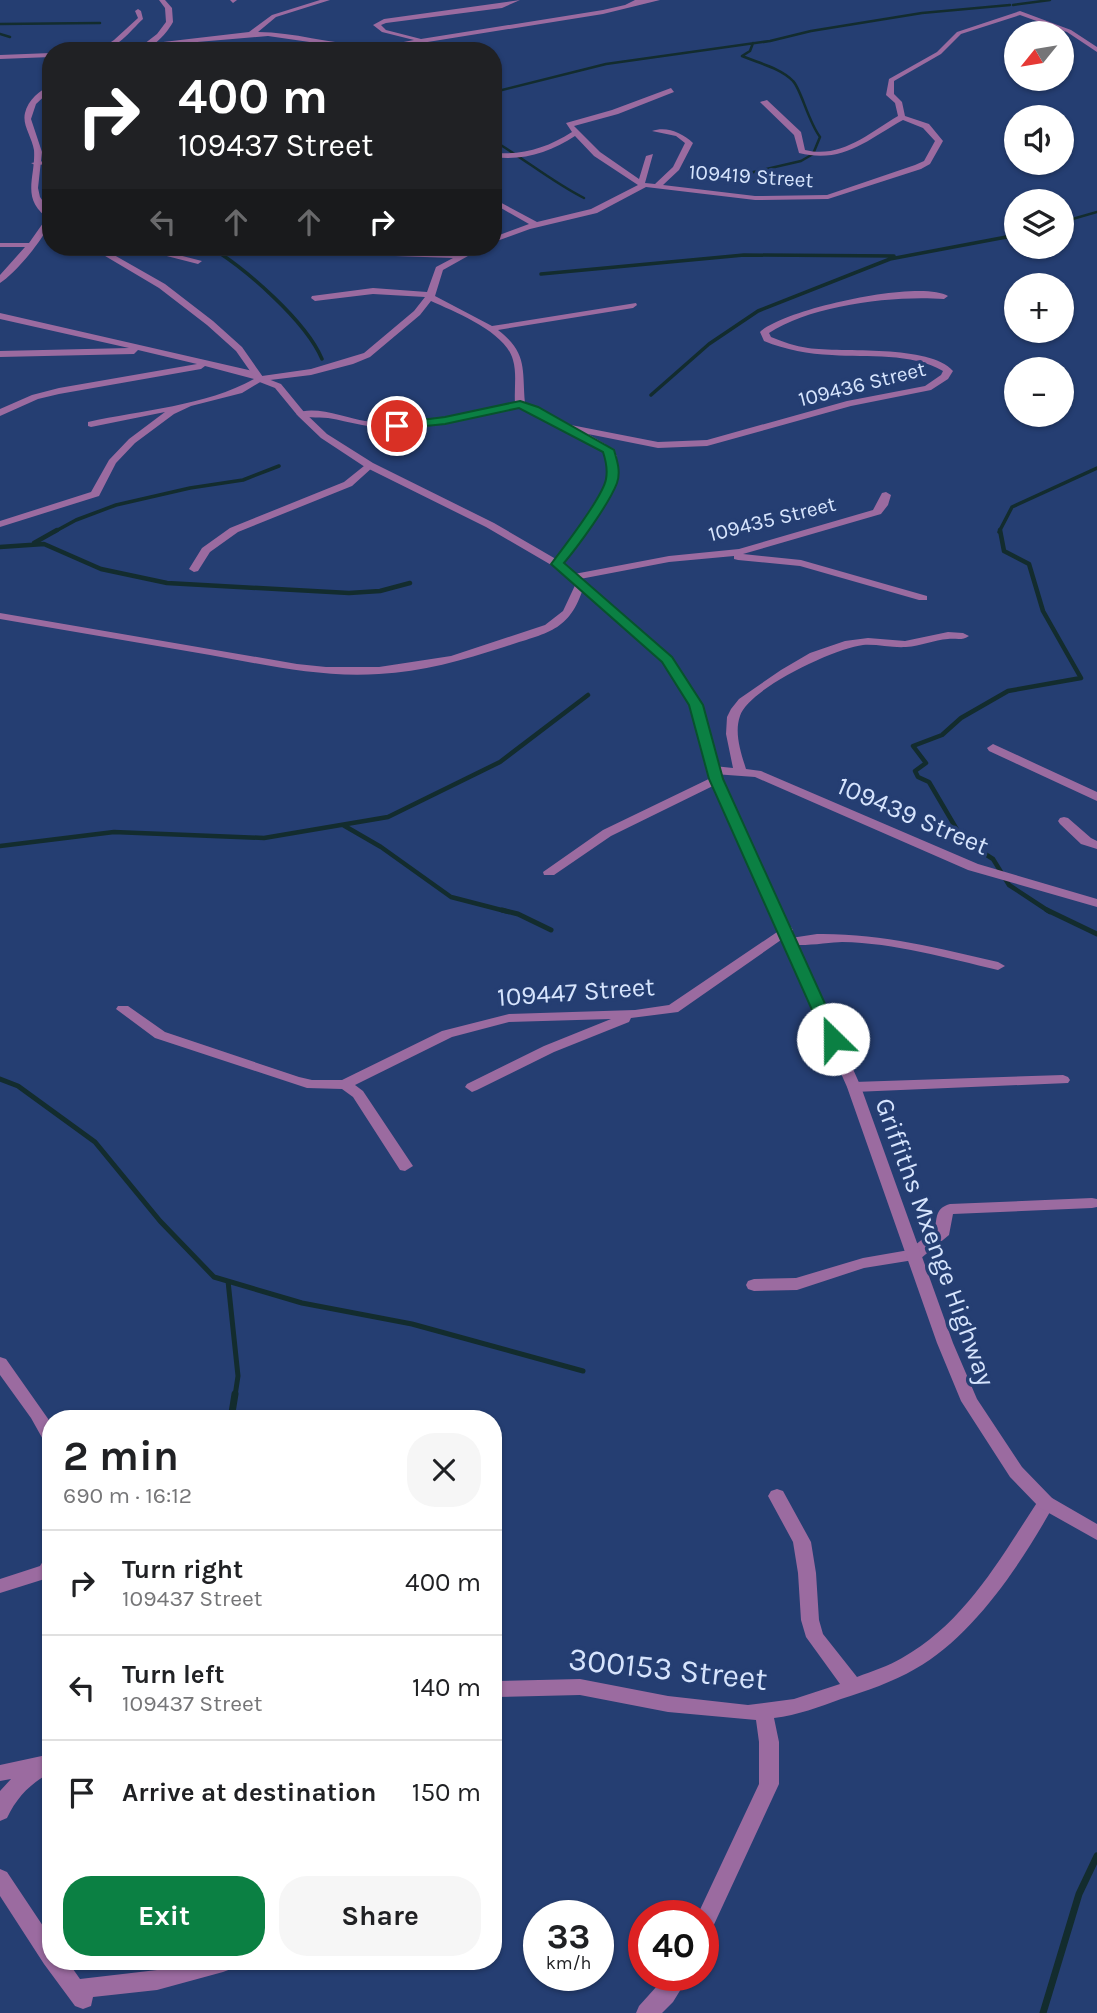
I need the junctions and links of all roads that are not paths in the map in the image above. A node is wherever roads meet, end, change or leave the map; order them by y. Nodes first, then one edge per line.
1 (162, 0) edge
2 (327, 0) edge
3 (517, 0) edge
4 (657, 0) edge
5 (638, 2) edge
6 (138, 11) dead end
7 (251, 34) junction
8 (426, 41) junction
9 (112, 42) edge
10 (151, 42) edge
11 (184, 42) edge
12 (316, 42) edge
13 (420, 42) edge
14 (1097, 50) edge
15 (42, 55) edge
16 (0, 57) edge
17 (671, 90) dead end
18 (42, 93) edge
19 (764, 102) dead end
20 (902, 117) junction
21 (656, 131) dead end
22 (575, 133) junction
23 (502, 156) edge
24 (650, 156) dead end
25 (36, 163) junction
26 (42, 163) edge
27 (642, 185) junction
28 (657, 185) junction
29 (502, 205) edge
30 (42, 209) edge
31 (536, 224) junction
32 (42, 230) edge
33 (502, 237) edge
34 (0, 245) edge
35 (31, 245) junction
36 (109, 256) edge
37 (176, 256) edge
38 (438, 256) edge
39 (460, 257) joint
40 (198, 261) dead end
41 (0, 271) edge
42 (0, 280) edge
43 (431, 296) junction
44 (944, 296) dead end
45 (315, 298) dead end
46 (633, 305) dead end
47 (0, 316) edge
48 (489, 329) junction
49 (149, 351) junction
50 (0, 354) edge
51 (209, 365) junction
52 (260, 379) junction
53 (188, 404) junction
54 (520, 405) junction
55 (0, 413) edge
56 (301, 414) junction
57 (91, 424) dead end
58 (570, 428) junction
59 (369, 465) junction
60 (886, 495) dead end
61 (0, 524) edge
62 (716, 556) junction
63 (557, 564) junction
64 (194, 569) dead end
65 (577, 579) junction
66 (923, 598) dead end
67 (0, 616) edge
68 (963, 636) dead end
69 (993, 748) dead end
70 (740, 771) junction
71 (715, 775) junction
72 (1097, 797) edge
73 (1064, 821) dead end
74 (1097, 845) edge
75 (549, 872) dead end
76 (1097, 903) edge
77 (788, 936) junction
78 (998, 966) dead end
79 (122, 1009) dead end
80 (635, 1014) junction
81 (1063, 1080) dead end
82 (345, 1084) junction
83 (472, 1087) dead end
84 (854, 1087) junction
85 (405, 1166) dead end
86 (1092, 1203) dead end
87 (914, 1255) junction
88 (754, 1285) dead end
89 (0, 1363) edge
90 (42, 1423) edge
91 (777, 1496) dead end
92 (1046, 1503) junction
93 (1097, 1533) edge
94 (42, 1573) edge
95 (0, 1586) edge
96 (854, 1687) junction
97 (502, 1689) edge
98 (764, 1713) junction
99 (42, 1763) edge
100 (42, 1767) edge
101 (0, 1773) edge
102 (0, 1812) edge
103 (0, 1878) edge
104 (715, 1900) edge
105 (42, 1943) edge
106 (61, 1970) edge
107 (194, 1970) edge
108 (669, 1991) edge
109 (646, 2013) edge

1 - 10 street
2 - 7 street
3 - 8 street
4 - 5 street
5 - 8 street
6 - 9 street
7 - 11 street
7 - 12 street
8 - 13 street
14 - 20 street
15 - 16 street
17 - 22 street
18 - 25 street
19 - 20 street
20 - 28 street, 109419 Street
21 - 28 street
22 - 23 street
22 - 27 street
24 - 27 street
25 - 26 street
25 - 30 street
27 - 28 street, 109419 Street
27 - 31 street, 109419 Street
29 - 31 street
31 - 33 street, 109419 Street
32 - 35 street
34 - 35 street
35 - 41 street
35 - 42 street
36 - 52 street, Griffiths Mxenge Highway
37 - 40 street
38 - 39 street
39 - 43 street
43 - 45 street
43 - 48 street
43 - 52 street
44 - 58 street, 109436 Street
46 - 48 street
47 - 49 street
48 - 54 street
49 - 50 street
49 - 51 street
51 - 52 street
51 - 55 street
52 - 53 street
52 - 56 street, Griffiths Mxenge Highway
53 - 57 street
53 - 61 street
54 - 56 street
54 - 58 street
56 - 59 street, Griffiths Mxenge Highway
58 - 63 street
59 - 63 street, Griffiths Mxenge Highway
59 - 64 street
60 - 62 street, 109435 Street
62 - 65 street, 109435 Street
62 - 66 street
63 - 65 street, Griffiths Mxenge Highway
65 - 67 street
65 - 71 street, Griffiths Mxenge Highway
68 - 70 street
69 - 72 street
70 - 71 street, 109439 Street
70 - 76 street, 109439 Street
71 - 75 street
71 - 77 street, Griffiths Mxenge Highway
73 - 74 street
77 - 78 street
77 - 80 street, 109447 Street
77 - 84 street, Griffiths Mxenge Highway
79 - 82 street, 109447 Street
80 - 82 street, 109447 Street
80 - 83 street
81 - 84 street
82 - 85 street
84 - 87 street, Griffiths Mxenge Highway
86 - 87 street
87 - 88 street
87 - 92 street, Griffiths Mxenge Highway
89 - 90 street
91 - 96 street
92 - 93 street, Griffiths Mxenge Highway
92 - 96 street, 300153 Street
94 - 95 street
96 - 98 street, 300153 Street
97 - 98 street, 300153 Street
98 - 104 street
99 - 101 street
100 - 102 street
103 - 105 street
106 - 107 street
108 - 109 street

